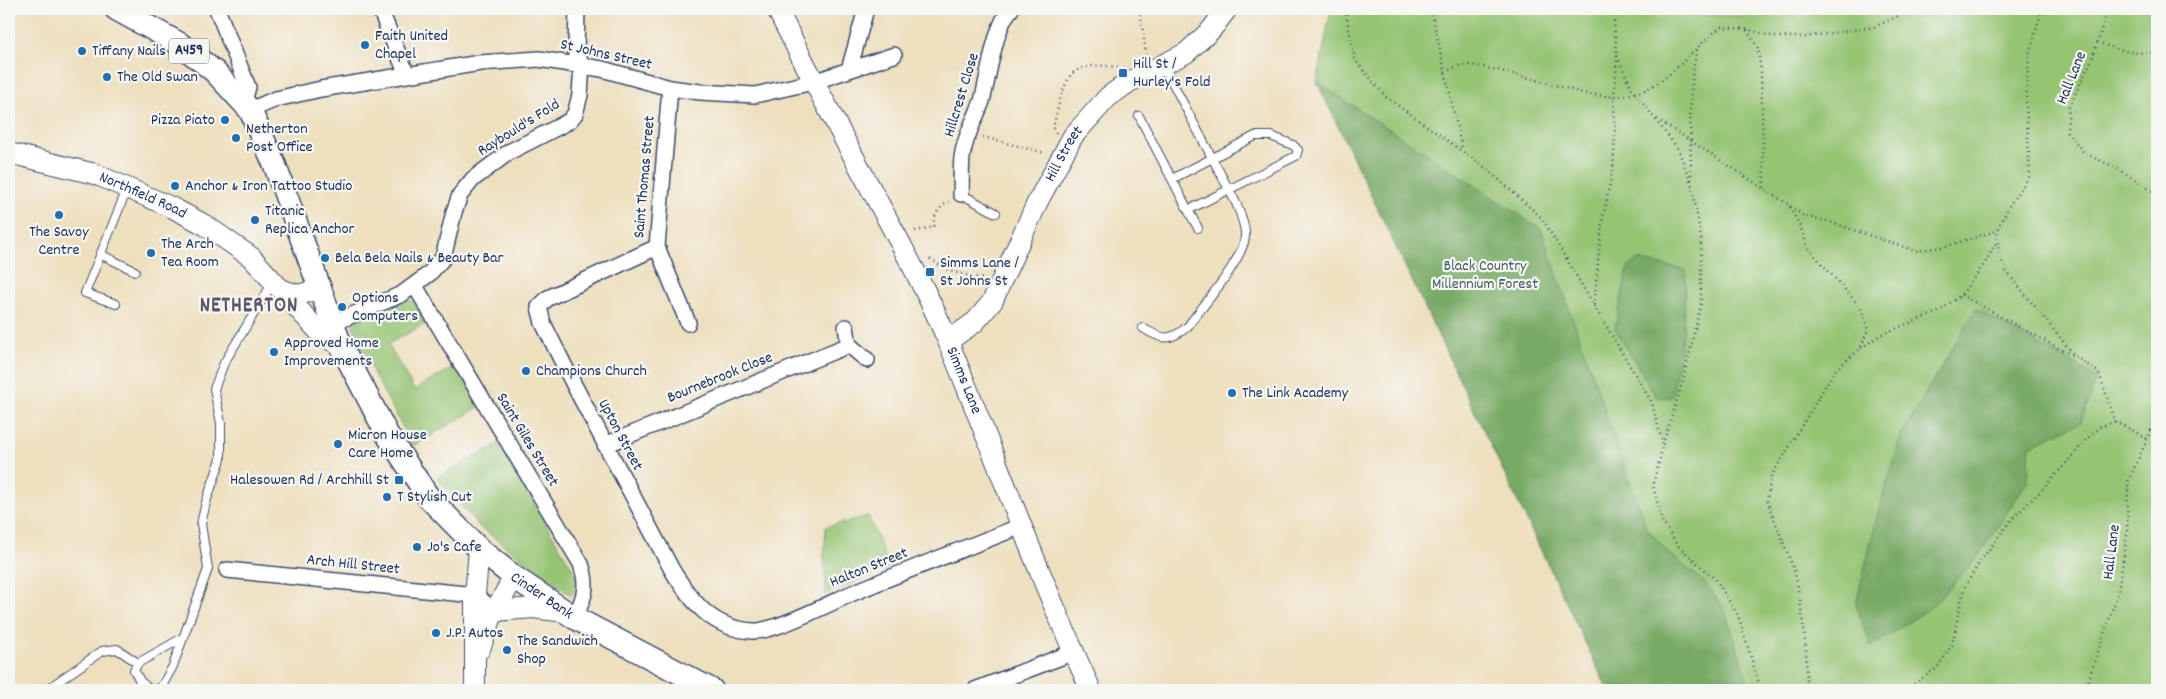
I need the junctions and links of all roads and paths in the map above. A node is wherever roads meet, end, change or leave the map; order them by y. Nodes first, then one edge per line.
1 (116, 9) edge
2 (217, 9) edge
3 (380, 9) edge
4 (577, 9) edge
5 (777, 9) edge
6 (866, 9) edge
7 (1011, 9) edge
8 (1140, 9) edge
9 (1227, 9) edge
10 (1345, 9) edge
11 (1431, 9) edge
12 (1615, 9) edge
13 (1907, 9) edge
14 (2042, 9) edge
15 (2108, 9) edge
16 (1746, 28) junction
17 (2098, 42) junction
18 (1699, 45) junction
19 (2157, 52) edge
20 (894, 55) dead end
21 (1617, 56) junction
22 (582, 65) junction
23 (1125, 67) dead end
24 (1158, 68) junction
25 (849, 70) junction
26 (1445, 72) junction
27 (407, 75) junction
28 (814, 82) junction
29 (670, 88) junction
30 (1635, 92) junction
31 (1614, 97) junction
32 (247, 106) junction
33 (1139, 116) dead end
34 (1656, 119) junction
35 (968, 133) junction
36 (1691, 141) junction
37 (1462, 151) junction
38 (1064, 152) junction
39 (9, 153) edge
40 (1212, 158) junction
41 (1172, 179) junction
42 (1691, 182) junction
43 (128, 188) junction
44 (1229, 189) junction
45 (1764, 189) junction
46 (961, 194) junction
47 (2157, 199) edge
48 (1789, 205) junction
49 (1188, 210) junction
50 (996, 213) dead end
51 (1198, 228) dead end
52 (1996, 230) junction
53 (897, 238) junction
54 (1998, 240) junction
55 (657, 247) junction
56 (100, 254) junction
57 (927, 257) dead end
58 (135, 272) dead end
59 (1002, 280) junction
60 (279, 285) junction
61 (415, 286) junction
62 (319, 288) junction
63 (1961, 295) junction
64 (116, 304) dead end
65 (1594, 307) junction
66 (688, 323) dead end
67 (331, 324) junction
68 (846, 328) dead end
69 (1143, 328) dead end
70 (948, 341) junction
71 (849, 345) junction
72 (341, 346) junction
73 (1860, 348) junction
74 (2074, 356) junction
75 (867, 360) dead end
76 (2157, 417) edge
77 (2115, 421) junction
78 (2148, 439) junction
79 (605, 445) junction
80 (1663, 445) junction
81 (1021, 526) junction
82 (479, 549) junction
83 (227, 570) dead end
84 (514, 577) junction
85 (475, 595) junction
86 (495, 611) junction
87 (571, 615) junction
88 (727, 626) joint
89 (184, 636) junction
90 (1074, 652) junction
91 (476, 660) junction
92 (138, 663) junction
93 (46, 690) edge
94 (150, 690) edge
95 (154, 690) edge
96 (475, 690) edge
97 (712, 690) edge
98 (975, 690) edge
99 (1091, 690) edge
100 (1761, 690) edge
101 (1808, 690) edge
102 (1906, 690) edge
103 (2085, 690) edge

1 - 32 main road, A459
2 - 32 street
3 - 27 street
4 - 22 street, Raybould's Fold
5 - 28 street, Simms Lane
6 - 25 street
7 - 35 street, Hillcrest Close
8 - 24 path
9 - 24 street, Hill Street
10 - 37 path
11 - 26 path
12 - 21 path
13 - 16 path
14 - 52 path
15 - 17 path, Hall Lane
16 - 18 path
16 - 45 path
17 - 19 path
17 - 47 path, Hall Lane
18 - 30 path
18 - 36 path
20 - 25 street, St Johns Street
21 - 30 path
21 - 31 path
22 - 27 street, St Johns Street
22 - 29 street, St Johns Street
22 - 61 street, Raybould's Fold
23 - 38 path
24 - 38 street, Hill Street
24 - 40 lane
25 - 28 street, St Johns Street
26 - 31 path
26 - 37 path
27 - 32 street, St Johns Street
28 - 29 street, St Johns Street
28 - 53 street, Simms Lane
29 - 55 street, Saint Thomas Street
30 - 31 path
30 - 34 path
31 - 65 path
32 - 62 main road, A459
33 - 41 lane
34 - 36 path
34 - 42 path
35 - 38 path
35 - 46 street, Hillcrest Close
36 - 42 path
36 - 45 path
37 - 65 path
38 - 59 street, Hill Street
39 - 43 street, Northfield Road
40 - 41 lane
40 - 44 lane
40 - 44 lane
41 - 49 lane
42 - 80 path
43 - 56 lane
43 - 60 street, Northfield Road
44 - 49 lane
44 - 69 lane
45 - 48 path
46 - 50 lane
46 - 53 path
48 - 52 path
48 - 73 path
49 - 51 lane
52 - 54 path
53 - 70 street, Simms Lane
54 - 63 path
54 - 74 path
55 - 66 street, Saint Thomas Street
55 - 79 street, Upton Street
56 - 58 lane
56 - 64 lane
57 - 59 path
59 - 70 street, Hill Street
60 - 62 street
60 - 72 street, Northfield Road
60 - 89 lane
61 - 67 street, Raybould's Fold
61 - 87 street, Saint Giles Street
62 - 67 main road, A459
63 - 73 path
63 - 74 path
65 - 80 path
67 - 72 main road, A459
68 - 71 street
70 - 81 street, Simms Lane
71 - 75 street
71 - 79 street, Bournebrook Close
72 - 82 main road, Cinder Bank / A459
73 - 101 path
74 - 77 path
76 - 78 path, Hall Lane
77 - 78 path
77 - 102 path
78 - 103 path, Hall Lane
79 - 88 street, Upton Street
80 - 100 path
81 - 88 street, Halton Street
81 - 90 street, Simms Lane
82 - 84 main road, Cinder Bank / A459
82 - 85 street
83 - 85 street, Arch Hill Street
84 - 86 street
84 - 87 main road, Cinder Bank / A459
85 - 86 street
85 - 91 street
86 - 87 street
86 - 91 street
87 - 97 main road, Cinder Bank / A459
89 - 92 lane
89 - 95 lane
90 - 98 street
90 - 99 street, Simms Lane
91 - 96 street
92 - 93 lane
92 - 94 lane

